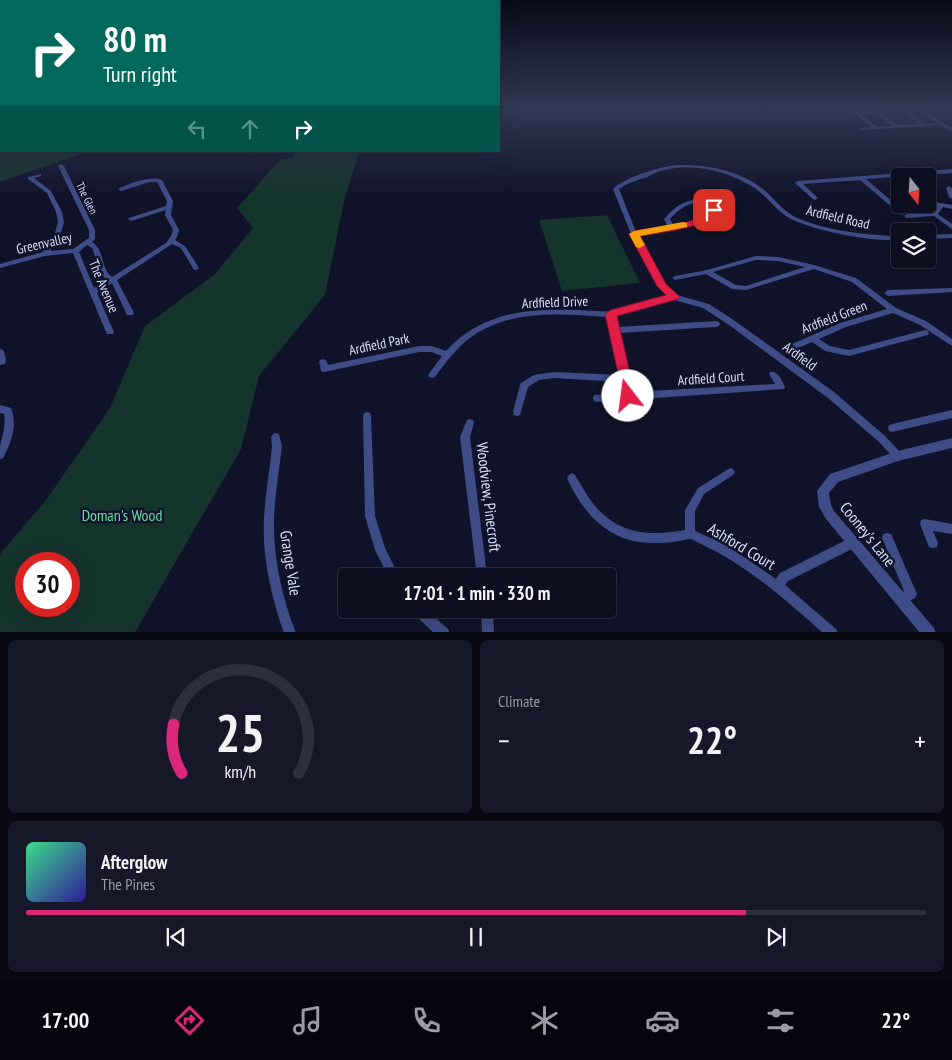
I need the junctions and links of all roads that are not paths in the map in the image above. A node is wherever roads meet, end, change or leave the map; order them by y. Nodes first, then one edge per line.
1 (61, 166) dead end
2 (952, 171) edge
3 (936, 173) edge
4 (39, 175) dead end
5 (891, 176) edge
6 (861, 178) junction
7 (949, 188) dead end
8 (121, 189) dead end
9 (952, 197) edge
10 (815, 198) dead end
11 (891, 204) edge
12 (936, 204) edge
13 (942, 205) junction
14 (168, 207) junction
15 (952, 207) edge
16 (935, 214) junction
17 (907, 216) dead end
18 (132, 219) dead end
19 (952, 226) edge
20 (672, 228) junction
21 (634, 234) junction
22 (952, 236) edge
23 (936, 237) edge
24 (891, 238) edge
25 (90, 241) junction
26 (171, 241) junction
27 (75, 251) junction
28 (45, 254) junction
29 (0, 266) edge
30 (814, 267) junction
31 (196, 268) dead end
32 (707, 272) junction
33 (676, 278) dead end
34 (112, 280) junction
35 (952, 290) edge
36 (93, 292) junction
37 (888, 293) dead end
38 (674, 297) junction
39 (893, 310) junction
40 (130, 313) dead end
41 (611, 314) junction
42 (716, 324) dead end
43 (614, 330) junction
44 (110, 332) dead end
45 (925, 333) dead end
46 (812, 338) junction
47 (952, 343) edge
48 (786, 350) dead end
49 (0, 352) edge
50 (447, 355) junction
51 (2, 362) dead end
52 (323, 362) dead end
53 (773, 374) dead end
54 (432, 375) dead end
55 (623, 379) junction
56 (628, 396) junction
57 (597, 398) dead end
58 (0, 409) edge
59 (516, 412) dead end
60 (952, 414) edge
61 (367, 416) dead end
62 (470, 423) dead end
63 (892, 428) dead end
64 (276, 437) dead end
65 (952, 443) edge
66 (0, 455) edge
67 (898, 456) junction
68 (730, 472) dead end
69 (572, 478) dead end
70 (952, 529) edge
71 (690, 534) junction
72 (887, 538) dead end
73 (852, 543) junction
74 (933, 543) dead end
75 (390, 568) edge
76 (481, 568) edge
77 (778, 586) junction
78 (901, 598) junction
79 (426, 618) edge
80 (487, 618) edge
81 (290, 632) edge
82 (444, 632) edge
83 (488, 632) edge
84 (832, 632) edge
85 (929, 632) edge

1 - 25 street, The Glen
2 - 3 street
4 - 28 street
5 - 6 street
6 - 10 street
6 - 11 street
7 - 9 street
8 - 14 street
12 - 13 street
13 - 15 street
13 - 16 street
14 - 18 street
14 - 26 street
16 - 17 street
16 - 19 street
20 - 20 street
20 - 21 street
21 - 24 street, Ardfield Road
21 - 38 street, Ardfield Road
22 - 23 street
25 - 27 street, Greenvalley
25 - 34 street, The Glen
26 - 31 street
26 - 34 street
27 - 28 street, Greenvalley
27 - 36 street, The Avenue
28 - 29 street, Greenvalley
30 - 32 street
30 - 32 street
30 - 39 street
32 - 33 street
34 - 36 street
34 - 40 street, The Glen
35 - 37 street
36 - 44 street, The Avenue
38 - 41 street, Ardfield Drive
38 - 67 street, Ardfield
39 - 46 street, Ardfield Green
39 - 47 street
41 - 43 street
41 - 50 street, Ardfield Drive
42 - 43 street
43 - 55 street
45 - 46 street
46 - 48 street, Ardfield Green
49 - 51 street
50 - 52 street, Ardfield Park
50 - 54 street, Ardfield Drive
53 - 56 street, Ardfield Court
55 - 56 street
55 - 59 street
56 - 57 street
58 - 66 street
60 - 63 street
61 - 75 street
62 - 76 street, Woodview, Pinecroft
64 - 81 street, Grange Vale
65 - 67 street, Cooney's Lane
67 - 73 street, Cooney's Lane
68 - 71 street, Ashford Court
69 - 71 street, Ashford Court
70 - 74 street
71 - 77 street, Ashford Court
72 - 78 street
73 - 77 street, Ashford Court
73 - 78 street, Cooney's Lane
77 - 84 street, Ashford Court
78 - 85 street, Cooney's Lane
79 - 82 street
80 - 83 street

